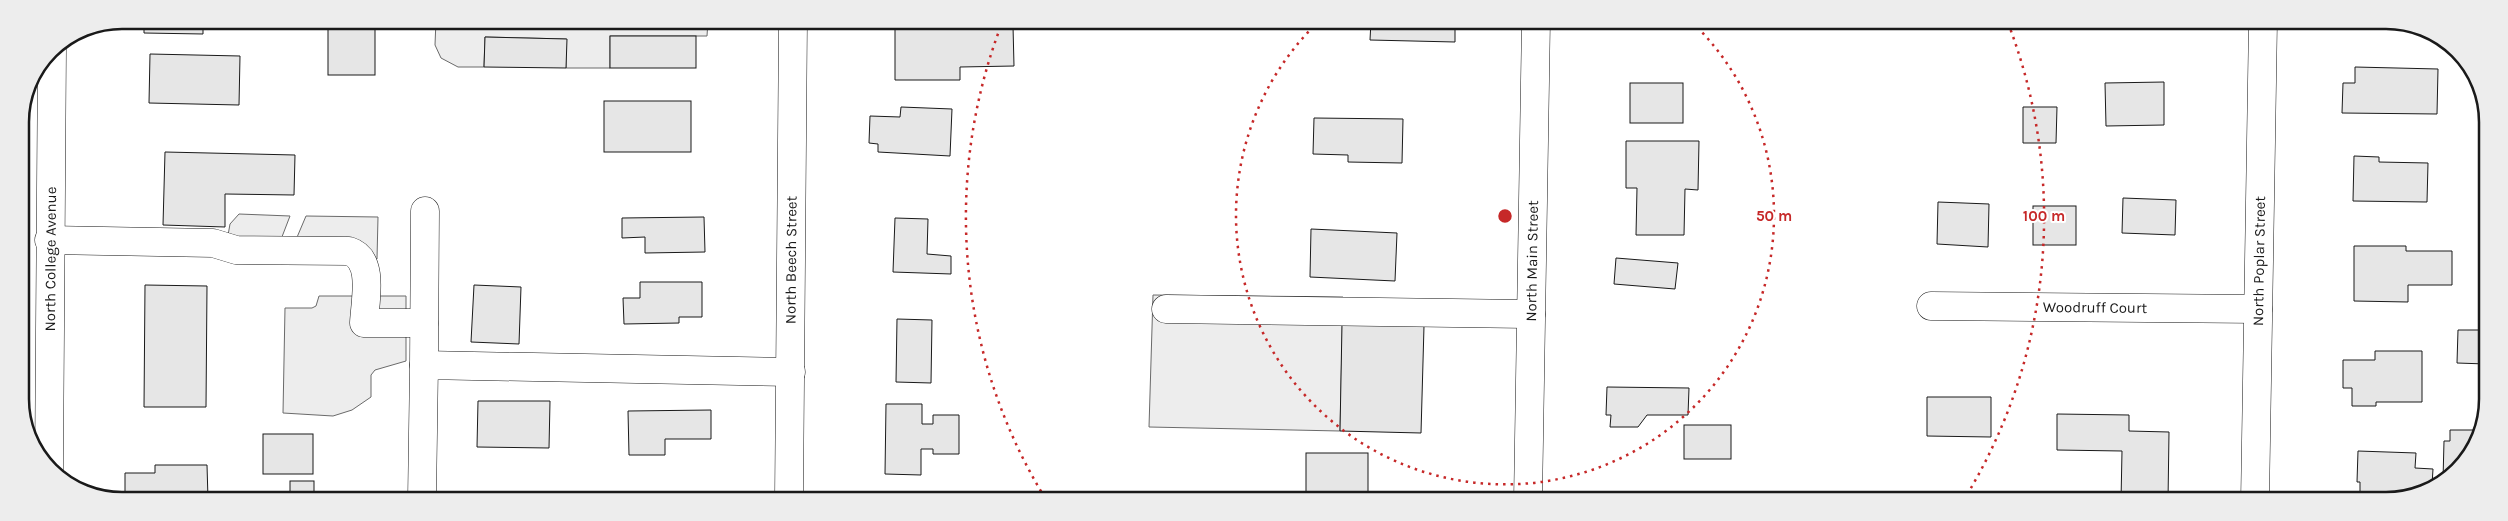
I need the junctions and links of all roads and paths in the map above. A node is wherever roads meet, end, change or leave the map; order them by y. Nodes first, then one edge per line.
1 (793, 29) edge
2 (1536, 29) edge
3 (2263, 29) edge
4 (52, 60) edge
5 (425, 211) dead end
6 (50, 240) junction
7 (1931, 306) dead end
8 (1166, 309) dead end
9 (2258, 309) junction
10 (1531, 314) junction
11 (424, 322) junction
12 (424, 365) junction
13 (791, 372) junction
14 (49, 457) edge
15 (422, 492) edge
16 (789, 492) edge
17 (1528, 492) edge
18 (2255, 492) edge

1 - 13 street, North Beech Street
2 - 10 street, North Main Street
3 - 9 street, North Poplar Street
4 - 6 street, North College Avenue
5 - 11 street
6 - 11 street
6 - 14 street, North College Avenue
7 - 9 street, Woodruff Court
8 - 10 street
9 - 18 street, North Poplar Street
10 - 17 street, North Main Street
11 - 12 street
12 - 13 street
12 - 15 street
13 - 16 street, North Beech Street

